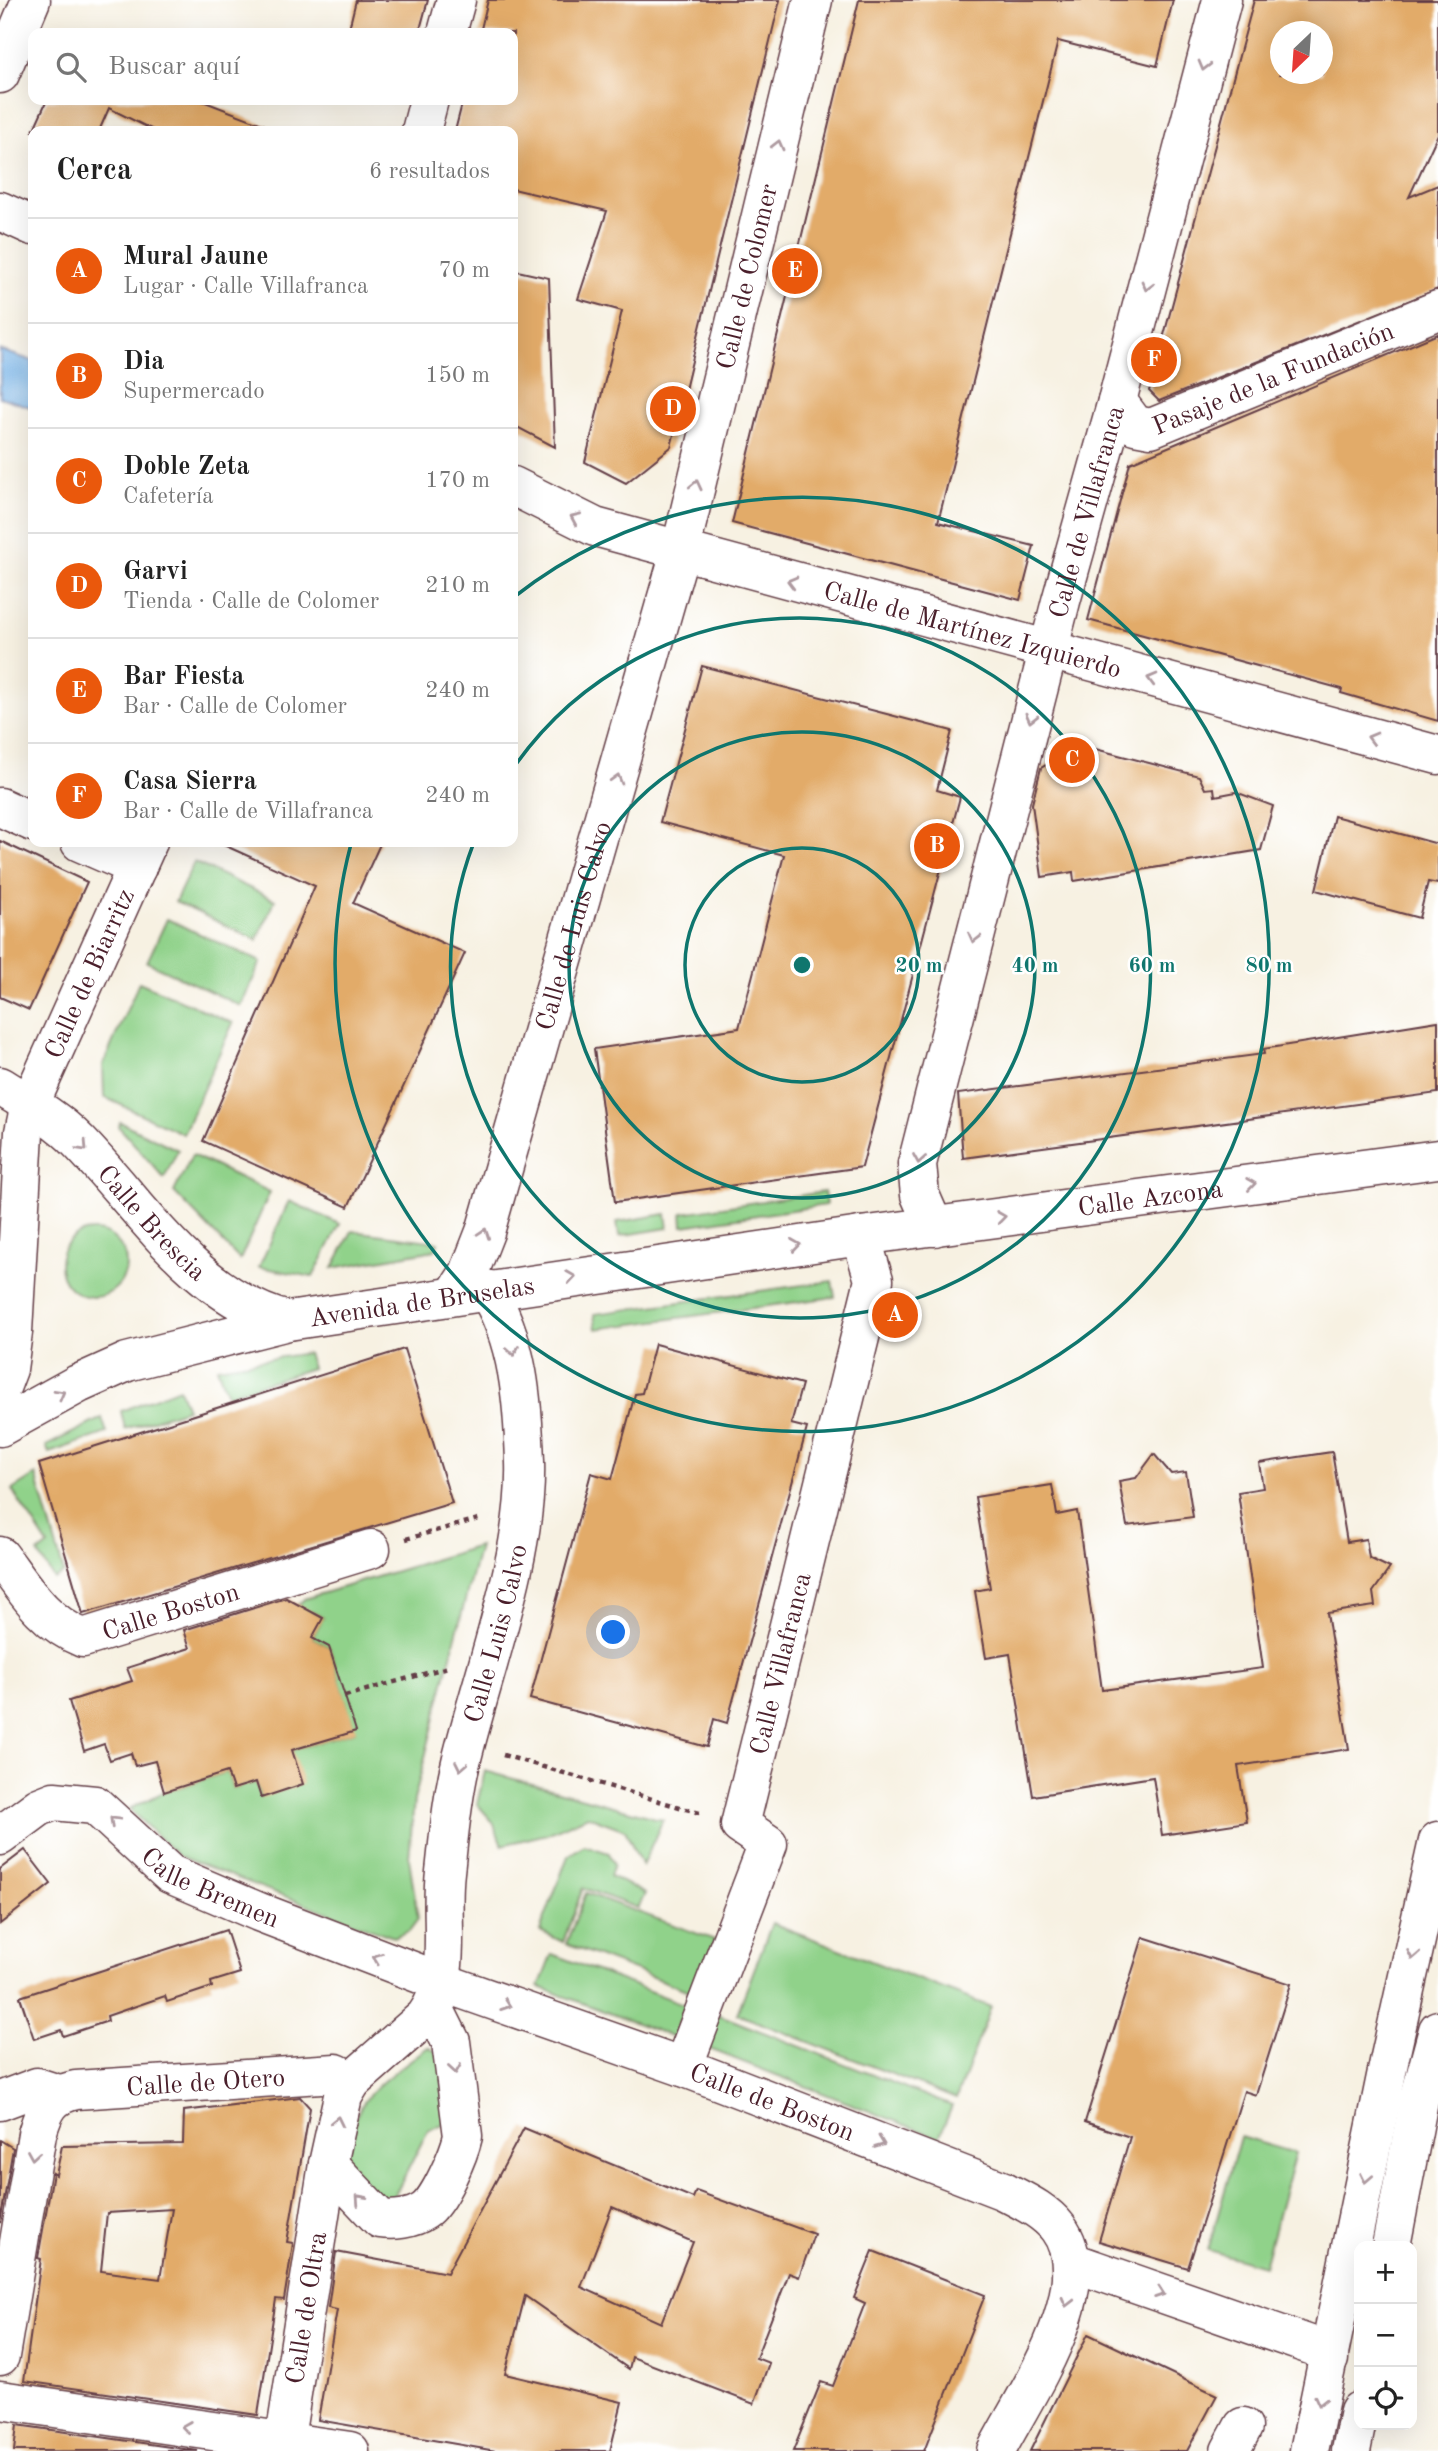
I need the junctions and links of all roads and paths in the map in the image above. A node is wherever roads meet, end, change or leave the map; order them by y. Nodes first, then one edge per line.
1 (31, 0) edge
2 (456, 0) edge
3 (813, 0) edge
4 (1222, 0) edge
5 (448, 28) edge
6 (0, 74) edge
7 (428, 105) edge
8 (422, 126) edge
9 (0, 211) edge
10 (28, 224) edge
11 (1438, 310) edge
12 (1117, 401) junction
13 (518, 488) edge
14 (680, 552) junction
15 (1048, 652) junction
16 (1438, 755) edge
17 (0, 807) edge
18 (28, 820) edge
19 (106, 847) edge
20 (142, 854) edge
21 (15, 1095) edge
22 (1438, 1159) edge
23 (934, 1227) junction
24 (861, 1236) junction
25 (471, 1292) junction
26 (288, 1321) junction
27 (0, 1390) edge
28 (0, 1427) edge
29 (371, 1549) dead end
30 (0, 1556) edge
31 (489, 1656) junction
32 (345, 1696) dead end
33 (466, 1744) junction
34 (740, 1825) junction
35 (0, 1836) edge
36 (1438, 1841) edge
37 (437, 1994) junction
38 (1438, 2029) edge
39 (1390, 2057) junction
40 (682, 2067) junction
41 (352, 2081) junction
42 (58, 2094) junction
43 (0, 2101) edge
44 (328, 2164) junction
45 (1392, 2241) edge
46 (1072, 2262) junction
47 (0, 2356) edge
48 (1329, 2359) junction
49 (0, 2400) edge
50 (1356, 2430) edge
51 (284, 2446) edge
52 (350, 2451) edge
53 (996, 2451) edge
54 (1309, 2451) edge
55 (1352, 2451) edge

1 - 6 street
2 - 5 street
14 -> 3 street, Calle de Colomer
4 -> 12 street, Calle de Villafranca
7 - 8 street
9 - 10 street
11 - 12 street, Pasaje de la Fundación
12 - 15 street, Calle de Villafranca
14 -> 13 street, Calle de Martínez Izquierdo
15 -> 14 street, Calle de Martínez Izquierdo
25 -> 14 street, Calle de Luis Calvo
16 -> 15 street, Calle de Martínez Izquierdo
15 -> 23 street, Calle de Villafranca
17 - 18 street
19 - 20 street
20 - 21 street, Calle de Biarritz
21 -> 26 street, Calle Brescia
21 - 27 street
23 -> 22 street, Calle Azcona
23 - 24 street, Calle Azcona
25 -> 24 street, Avenida de Bruselas
24 - 34 street, Calle Villafranca
25 - 26 street, Avenida de Bruselas
25 -> 31 street, Calle Luis Calvo
28 -> 26 street, Avenida de Bruselas
29 - 30 street, Calle Boston
31 - 32 path
31 - 33 street, Calle Luis Calvo
33 - 34 path
33 -> 37 street, Calle Luis Calvo
34 - 40 street
37 -> 35 street, Calle Bremen
36 -> 39 street
37 -> 40 street, Calle de Boston
37 - 41 street
37 -> 44 street
38 - 39 street
38 - 45 street
39 -> 48 street
40 -> 46 street, Calle de Boston
41 - 42 street, Calle de Otero
44 -> 41 street, Calle de Oltra
42 - 43 street, Calle de Otero
42 -> 47 street
44 - 51 street, Calle de Oltra
46 -> 48 street
46 -> 53 street, Calle de Boston
48 -> 54 street
51 -> 49 street
50 - 55 street
51 - 52 street

